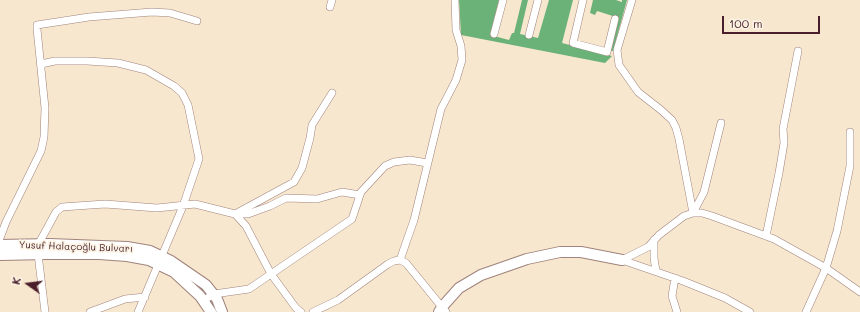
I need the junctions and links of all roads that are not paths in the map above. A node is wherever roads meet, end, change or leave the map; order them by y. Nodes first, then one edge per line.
1 (456, 0) edge
2 (503, 0) edge
3 (538, 0) edge
4 (583, 0) edge
5 (632, 0) edge
6 (615, 19) dead end
7 (196, 21) dead end
8 (494, 34) dead end
9 (529, 34) dead end
10 (798, 51) dead end
11 (41, 64) junction
12 (332, 94) dead end
13 (721, 123) dead end
14 (850, 132) dead end
15 (427, 163) junction
16 (360, 195) junction
17 (183, 206) junction
18 (693, 213) junction
19 (235, 214) junction
20 (766, 236) junction
21 (0, 238) edge
22 (654, 240) junction
23 (0, 245) edge
24 (38, 249) junction
25 (0, 256) edge
26 (400, 260) junction
27 (622, 260) junction
28 (160, 261) junction
29 (826, 268) junction
30 (656, 271) junction
31 (271, 274) junction
32 (675, 278) junction
33 (860, 292) edge
34 (214, 294) junction
35 (145, 297) junction
36 (204, 300) junction
37 (442, 310) edge
38 (44, 312) edge
39 (90, 312) edge
40 (138, 312) edge
41 (211, 312) edge
42 (222, 312) edge
43 (301, 312) edge
44 (313, 312) edge
45 (429, 312) edge
46 (677, 312) edge
47 (750, 312) edge
48 (806, 312) edge

1 - 15 street
2 - 8 street
3 - 9 street
4 - 6 street
5 - 18 street
7 - 11 street
10 - 20 street
11 - 17 street
11 - 21 street
12 - 19 street
13 - 18 street
14 - 29 street
15 - 16 street
15 - 26 street
16 - 19 street
16 - 31 street
17 - 19 street
17 - 24 street
17 - 28 street
18 - 20 street
18 - 22 street
19 - 31 street
20 - 29 street
22 - 27 street
22 - 30 street
23 - 24 street, Yusuf Halaçoğlu Bulvarı
24 - 25 street, Yusuf Halaçoğlu Bulvarı
24 - 28 street, Yusuf Halaçoğlu Bulvarı
24 - 38 street
26 - 37 street
26 - 44 street
27 - 30 street
27 - 37 street
28 - 34 street, Yusuf Halaçoğlu Bulvarı
28 - 35 street
28 - 36 street, Yusuf Halaçoğlu Bulvarı
29 - 33 street
29 - 48 street
30 - 32 street
31 - 34 street
31 - 43 street
32 - 46 street
32 - 47 street
34 - 36 street
34 - 42 street, Yusuf Halaçoğlu Bulvarı
35 - 39 street
35 - 40 street
36 - 41 street, Yusuf Halaçoğlu Bulvarı
37 - 45 street

